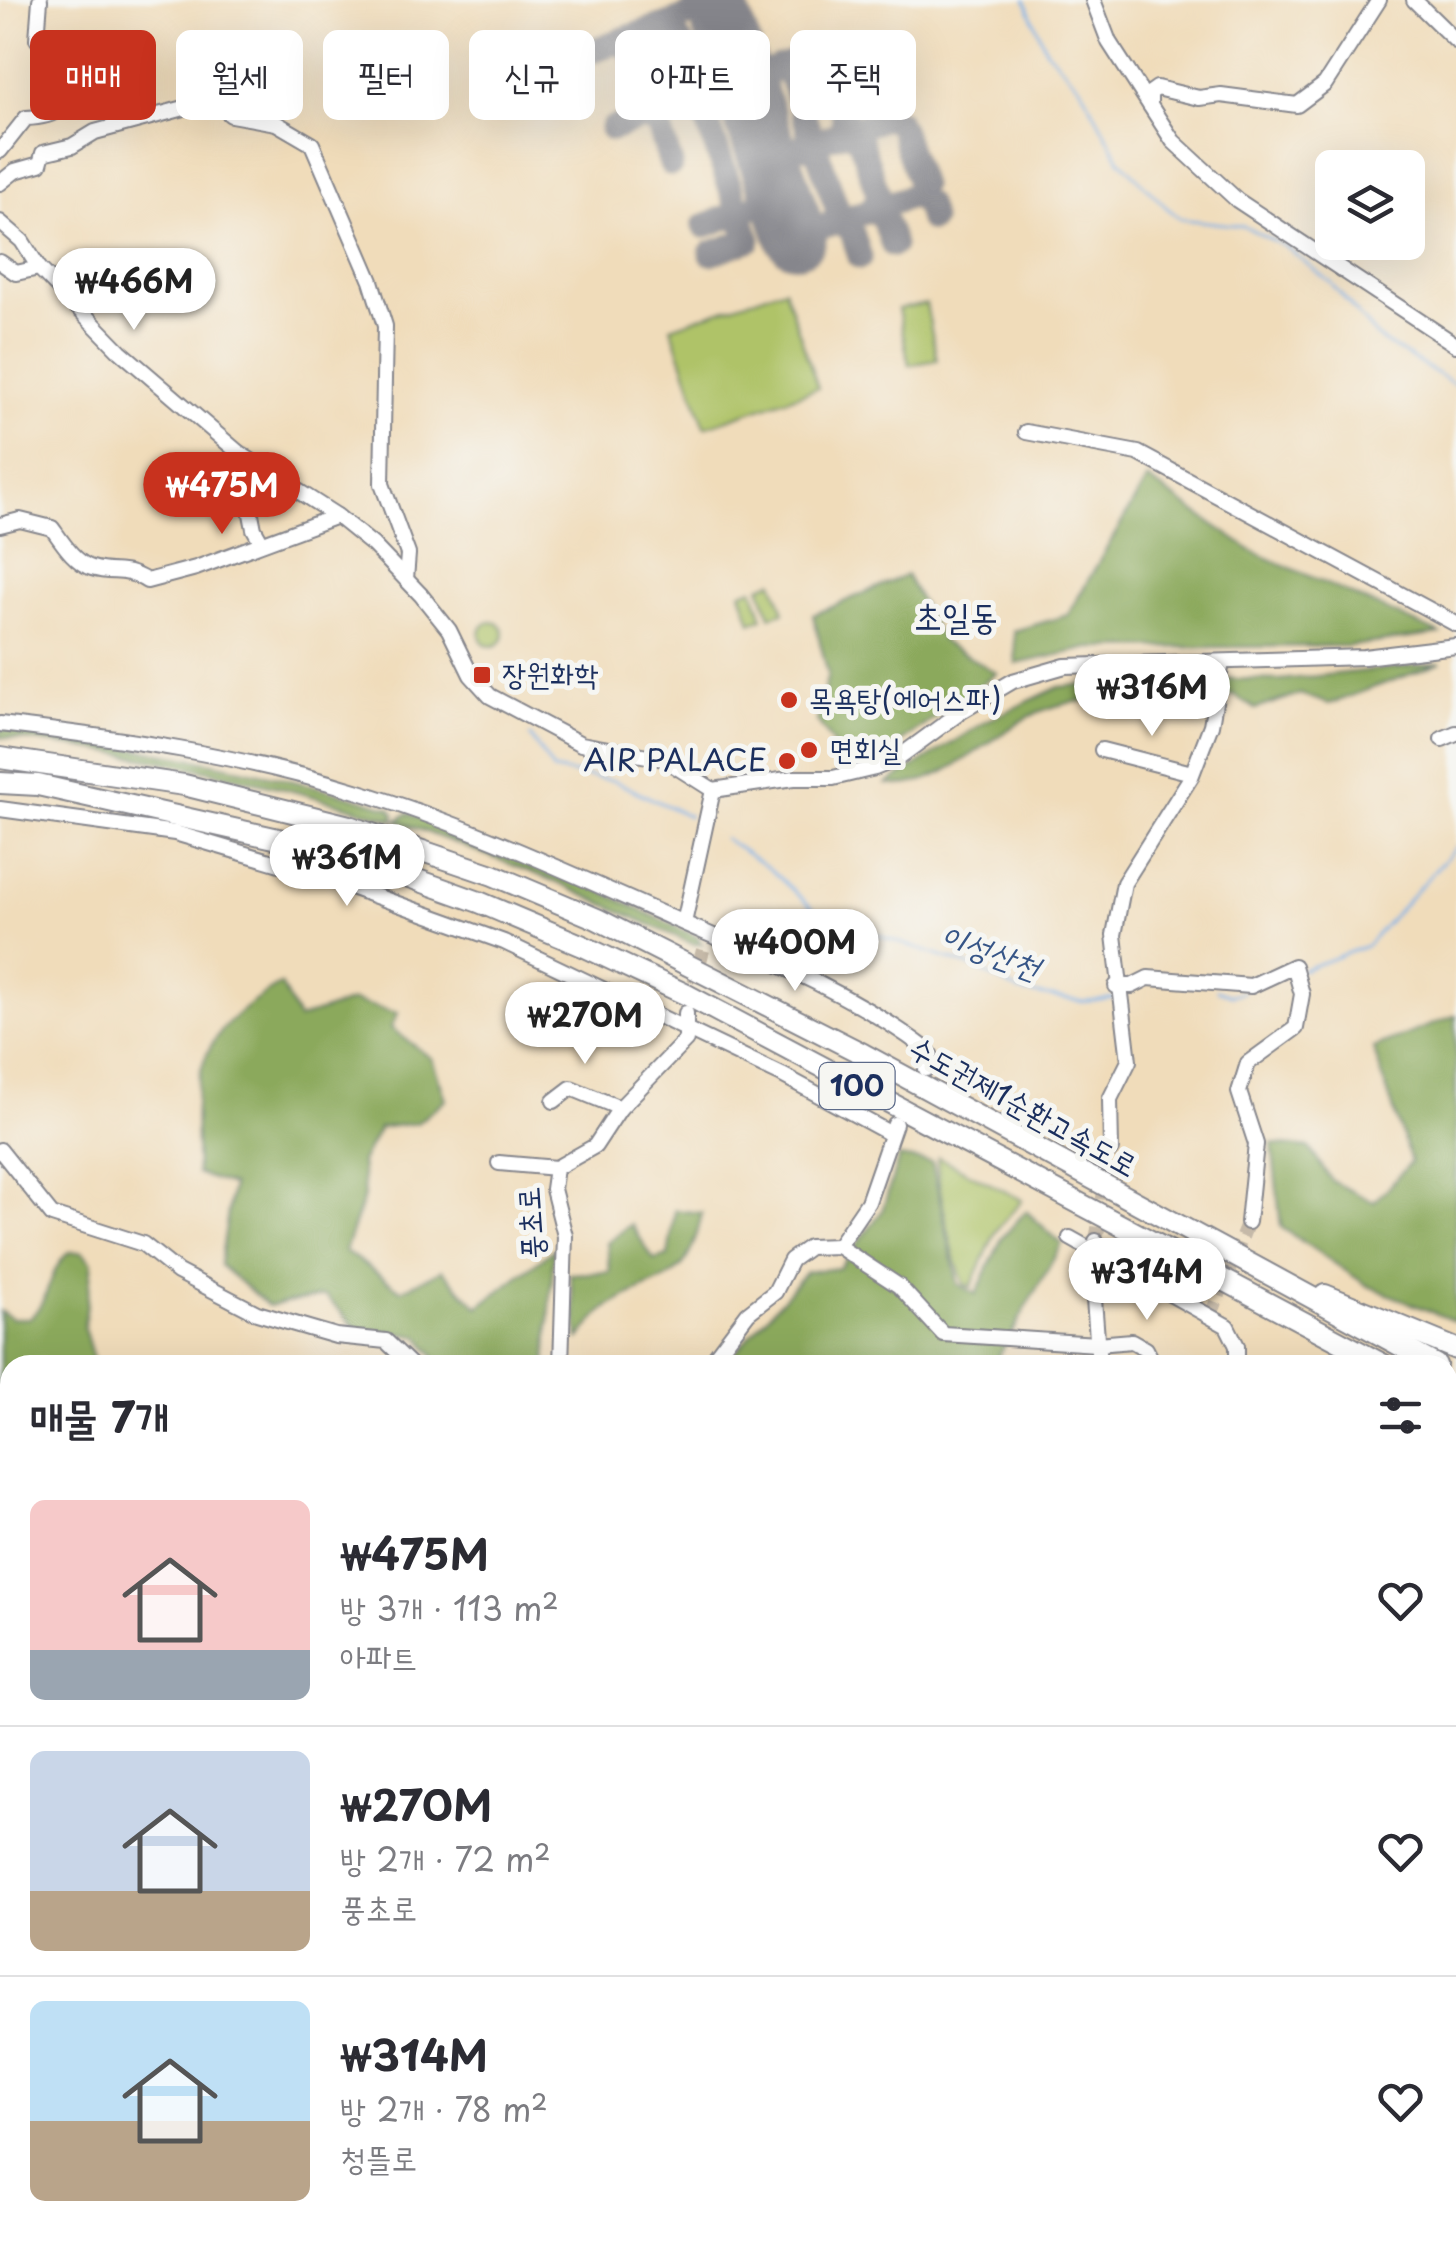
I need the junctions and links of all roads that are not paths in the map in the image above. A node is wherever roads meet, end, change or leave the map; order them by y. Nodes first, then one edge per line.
1 (40, 0) edge
2 (1094, 0) edge
3 (1379, 0) edge
4 (1414, 0) edge
5 (1456, 41) edge
6 (1150, 105) junction
7 (0, 152) edge
8 (0, 182) edge
9 (0, 222) edge
10 (0, 262) edge
11 (39, 268) junction
12 (1456, 344) edge
13 (1026, 432) dead end
14 (239, 453) junction
15 (336, 516) junction
16 (0, 525) edge
17 (262, 543) junction
18 (406, 579) junction
19 (1456, 624) edge
20 (1456, 646) edge
21 (1222, 662) junction
22 (0, 724) edge
23 (1102, 750) dead end
24 (0, 758) edge
25 (1192, 773) junction
26 (0, 783) edge
27 (714, 790) junction
28 (0, 809) edge
29 (684, 923) junction
30 (707, 933) junction
31 (703, 950) tunnel mouth
32 (1116, 986) junction
33 (686, 1014) tunnel mouth
34 (686, 1031) junction
35 (926, 1069) dead end
36 (554, 1100) dead end
37 (620, 1108) junction
38 (1111, 1149) tunnel mouth
39 (0, 1150) edge
40 (498, 1163) dead end
41 (556, 1168) junction
42 (1248, 1222) tunnel mouth
43 (1070, 1238) dead end
44 (838, 1246) junction
45 (1096, 1247) junction
46 (1253, 1268) junction
47 (1097, 1344) junction
48 (1456, 1350) edge
49 (401, 1355) edge
50 (563, 1355) edge
51 (717, 1355) edge
52 (1098, 1355) edge
53 (1149, 1355) edge
54 (1237, 1355) edge
55 (1362, 1355) edge
56 (1417, 1355) edge

1 - 7 street
2 - 6 street
3 - 6 street
4 - 5 street
6 - 12 street
8 - 18 street
9 - 11 street
10 - 11 street
11 - 14 street
13 - 19 street
14 - 15 street
14 - 17 street
15 - 17 street
15 - 18 street
16 - 17 street
18 - 27 street
20 - 21 street
21 - 25 street
21 - 27 street
22 - 29 street
23 - 25 street
24 - 46 highway, 수도권제1순환고속도로 / 100
25 - 32 street
26 - 55 highway, 수도권제1순환고속도로 / 100
27 - 29 street
28 - 34 street
29 - 30 street
30 - 31 street
30 - 35 street
32 - 38 street
32 - 42 street
33 - 34 street
34 - 37 street, 풍초로
34 - 44 street
36 - 37 street
37 - 41 street, 풍초로
39 - 49 street
40 - 41 street
41 - 50 street, 풍초로
43 - 45 street
44 - 47 street
44 - 51 street
45 - 47 street
45 - 54 street
46 - 48 highway
46 - 56 highway, 수도권제1순환고속도로 / 100
47 - 52 street
47 - 53 street

